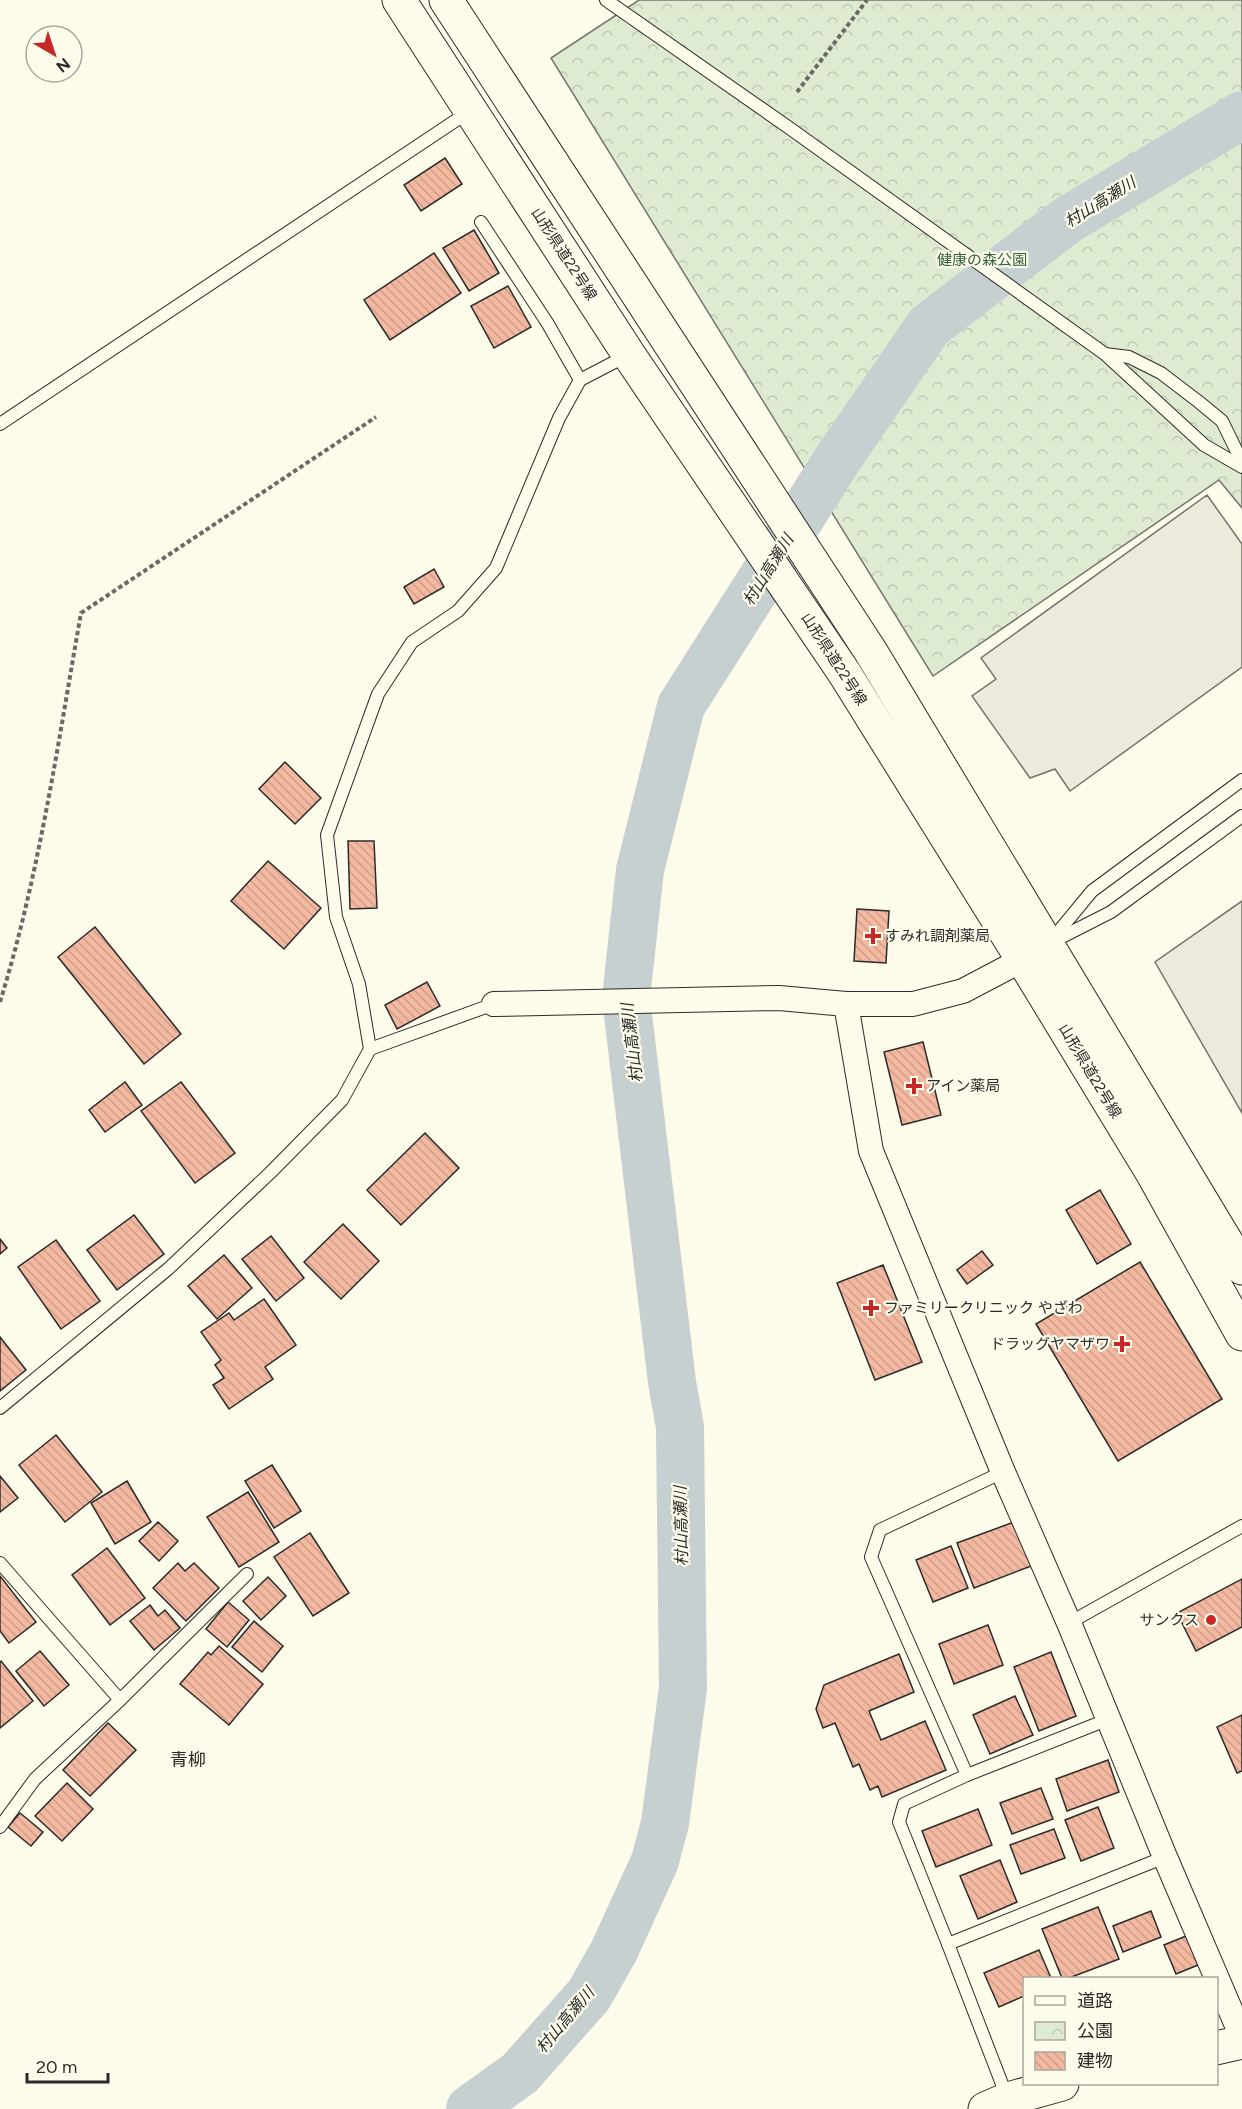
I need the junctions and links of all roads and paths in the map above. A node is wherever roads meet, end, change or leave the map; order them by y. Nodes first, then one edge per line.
1 (399, 0) edge
2 (446, 0) edge
3 (606, 0) edge
4 (867, 0) edge
5 (797, 92) dead end
6 (470, 111) junction
7 (481, 222) dead end
8 (1105, 354) junction
9 (629, 355) junction
10 (580, 380) junction
11 (376, 417) dead end
12 (0, 424) edge
13 (1242, 462) edge
14 (1242, 467) edge
15 (1242, 780) edge
16 (1242, 816) edge
17 (1036, 952) junction
18 (0, 1002) edge
19 (494, 1004) joint
20 (846, 1004) junction
21 (370, 1049) junction
22 (1242, 1268) edge
23 (1242, 1334) edge
24 (0, 1408) edge
25 (1003, 1472) junction
26 (1242, 1526) edge
27 (0, 1563) edge
28 (248, 1574) dead end
29 (1069, 1623) junction
30 (120, 1700) junction
31 (1109, 1719) junction
32 (967, 1775) junction
33 (0, 1827) edge
34 (1165, 1857) junction
35 (948, 1944) junction
36 (1216, 1977) edge
37 (1218, 1981) edge
38 (1242, 2037) edge
39 (1242, 2043) edge
40 (1218, 2048) edge
41 (1059, 2085) edge
42 (996, 2104) edge

1 - 6 main road, 山形県道22号線
2 - 17 main road, 山形県道22号線
3 - 8 lane
4 - 5 path
6 - 9 main road, 山形県道22号線
6 - 12 lane
7 - 10 lane
8 - 13 lane
8 - 14 lane
9 - 10 lane
9 - 17 main road, 山形県道22号線
10 - 21 lane
11 - 18 path
15 - 17 lane
16 - 17 lane
17 - 20 street
17 - 22 main road, 山形県道22号線
17 - 23 main road, 山形県道22号線
19 - 20 street
19 - 21 lane
20 - 25 street
21 - 24 lane
25 - 29 street
25 - 32 lane
26 - 29 lane
27 - 30 lane
28 - 30 lane
29 - 31 street
30 - 33 lane
31 - 32 lane
31 - 34 street
32 - 35 lane
34 - 35 lane
34 - 36 street
35 - 42 lane
37 - 38 street
39 - 40 main road
41 - 42 main road

